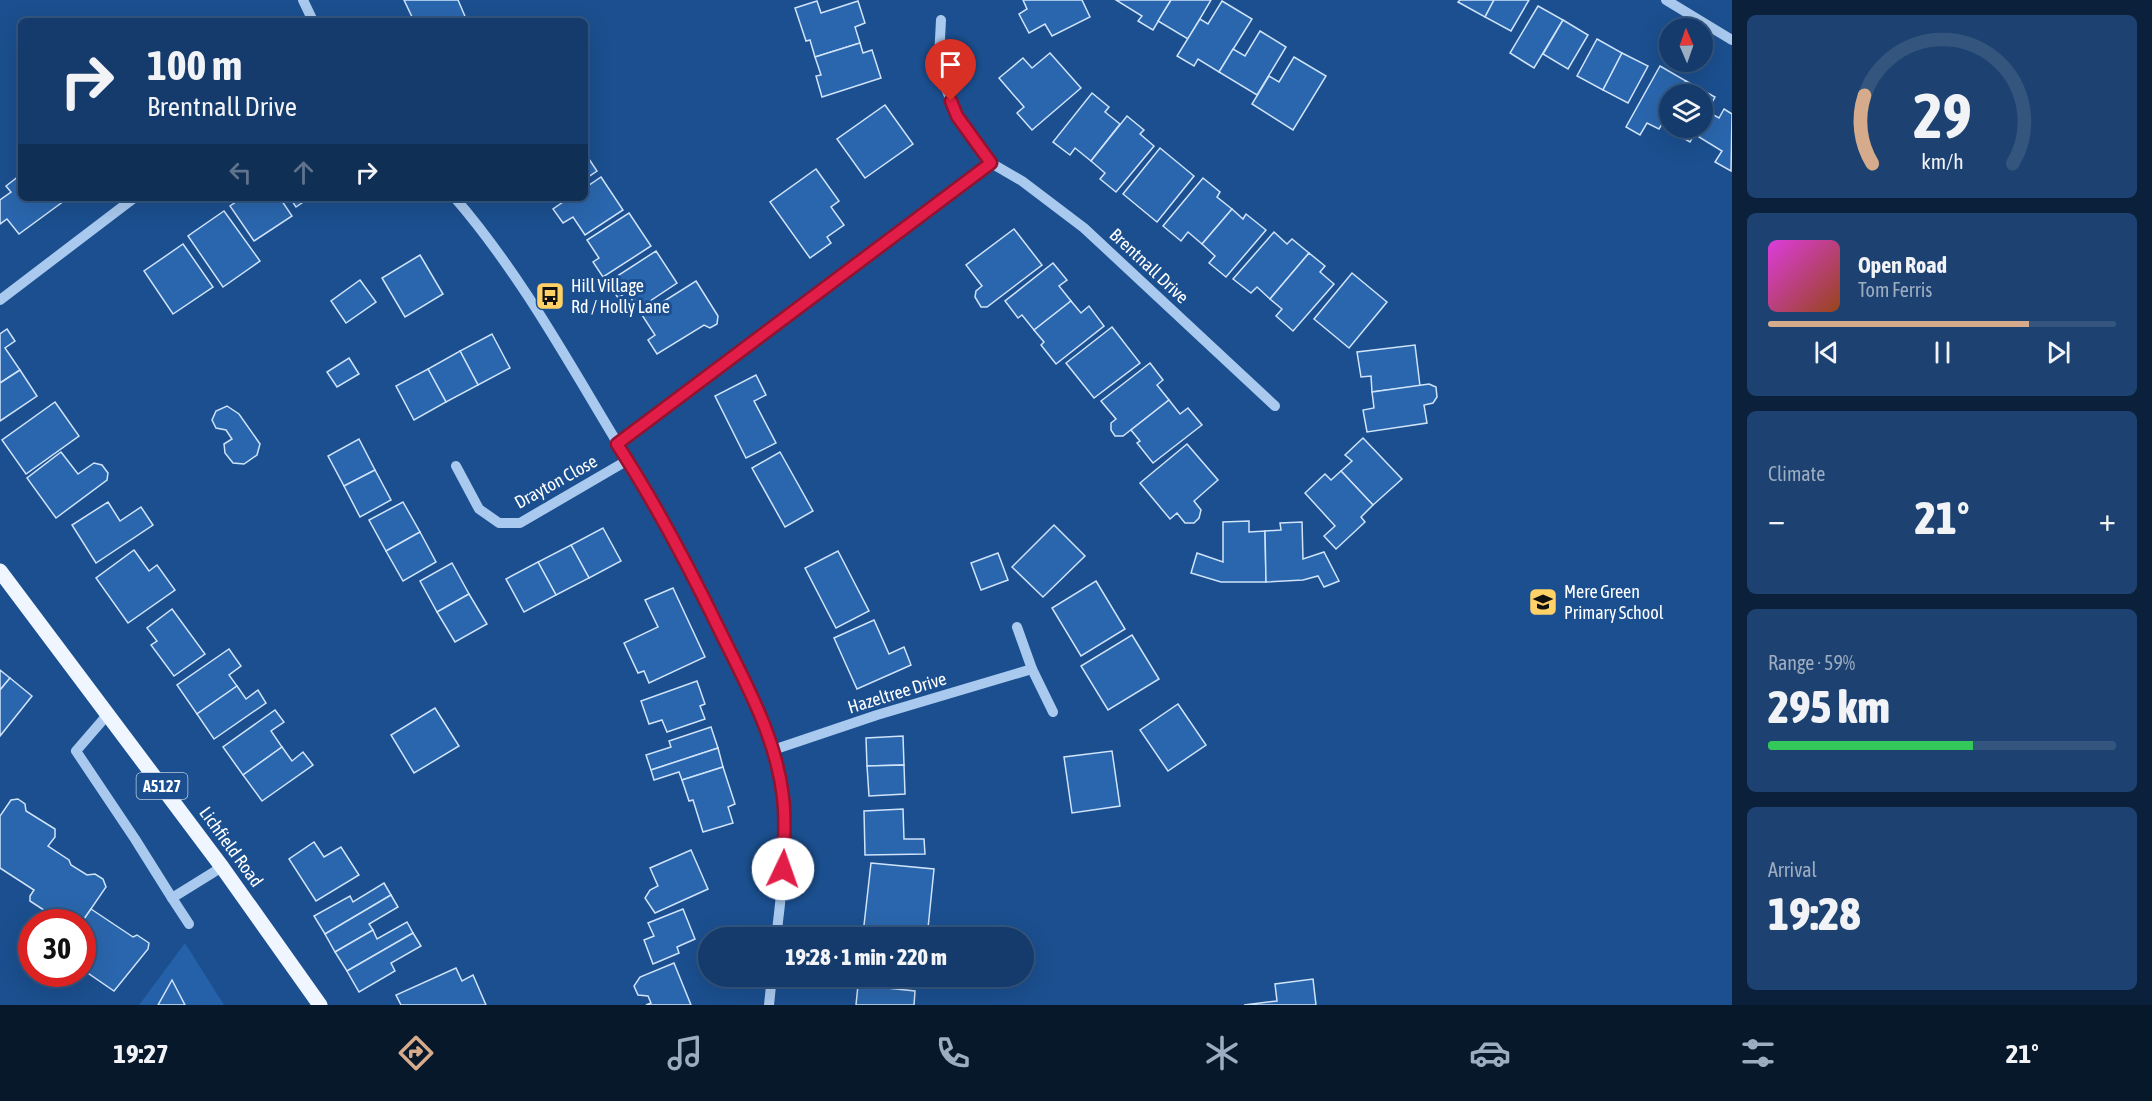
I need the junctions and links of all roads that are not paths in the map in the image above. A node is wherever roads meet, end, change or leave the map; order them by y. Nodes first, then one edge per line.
1 (303, 0) edge
2 (1666, 0) edge
3 (312, 18) edge
4 (941, 20) dead end
5 (1732, 40) edge
6 (991, 163) junction
7 (130, 201) edge
8 (458, 201) edge
9 (0, 300) edge
10 (1275, 406) dead end
11 (617, 444) junction
12 (628, 460) junction
13 (456, 466) dead end
14 (0, 571) edge
15 (1017, 627) dead end
16 (1032, 669) junction
17 (1053, 712) dead end
18 (108, 714) junction
19 (773, 750) junction
20 (222, 867) junction
21 (172, 898) junction
22 (189, 924) dead end
23 (777, 927) edge
24 (771, 987) edge
25 (320, 1005) edge
26 (769, 1005) edge

1 - 3 street
2 - 5 street
4 - 6 street, Brentnall Drive
6 - 10 street, Brentnall Drive
6 - 11 street
7 - 9 street
8 - 11 street
11 - 12 street
12 - 13 street, Drayton Close
12 - 19 street
14 - 18 main road, Lichfield Road / A5127
15 - 16 street
16 - 17 street
16 - 19 street, Hazeltree Drive
18 - 20 main road, Lichfield Road / A5127
18 - 21 street
19 - 23 street
20 - 21 street
20 - 25 main road, Lichfield Road / A5127
21 - 22 street
24 - 26 street

